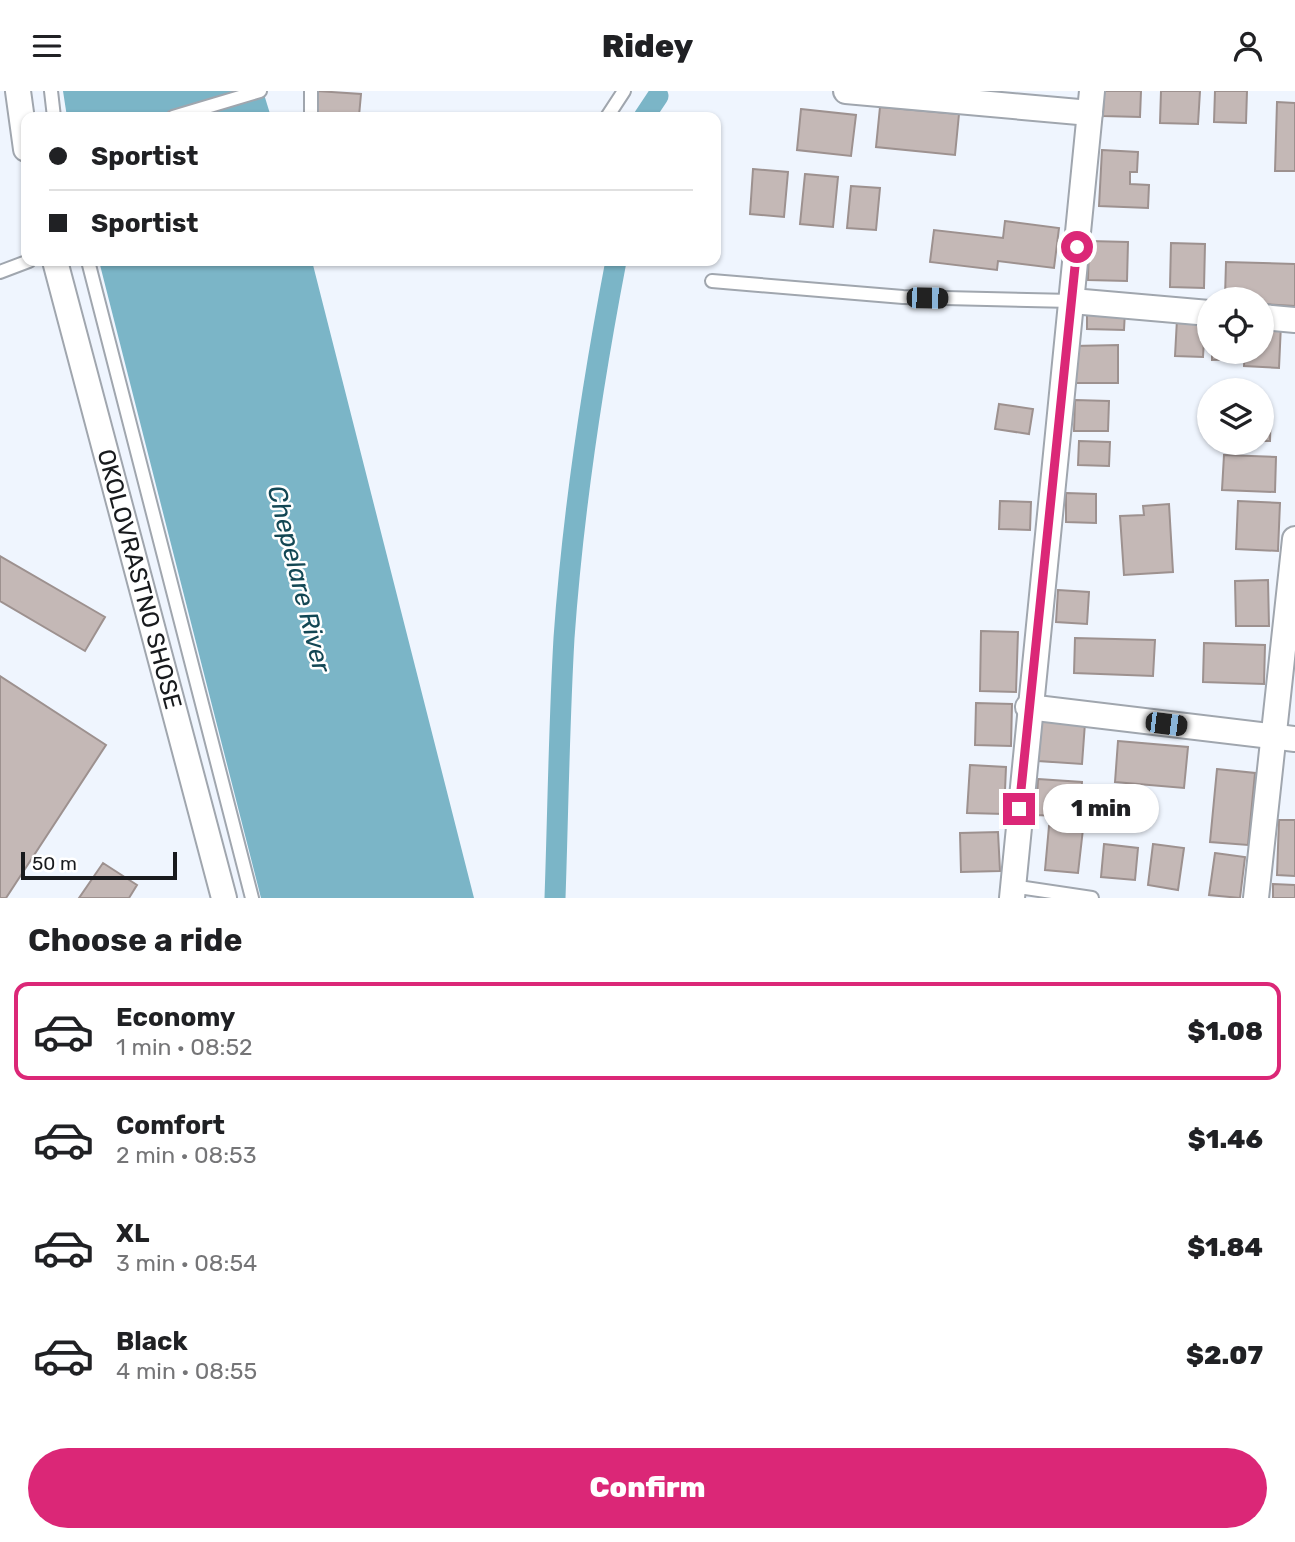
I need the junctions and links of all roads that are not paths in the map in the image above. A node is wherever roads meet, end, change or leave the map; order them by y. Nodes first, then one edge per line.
1 (18, 91) edge
2 (51, 91) edge
3 (260, 91) edge
4 (311, 91) edge
5 (624, 91) edge
6 (846, 91) edge
7 (1091, 102) edge
8 (53, 112) edge
9 (190, 112) edge
10 (311, 112) edge
11 (610, 112) edge
12 (21, 113) edge
13 (21, 264) edge
14 (56, 266) edge
15 (89, 266) edge
16 (0, 272) edge
17 (712, 281) dead end
18 (1072, 301) junction
19 (1197, 312) edge
20 (1274, 318) edge
21 (1295, 320) edge
22 (1295, 538) edge
23 (1028, 707) junction
24 (1285, 738) edge
25 (1012, 892) edge
26 (224, 898) edge
27 (251, 898) edge
28 (1092, 898) edge
29 (1256, 898) edge

1 - 12 street
2 - 8 lane
3 - 9 lane
4 - 10 lane
5 - 11 lane
6 - 7 street
7 - 18 street
13 - 16 lane
14 - 26 street, OKOLOVRASTNO SHOSE
15 - 27 lane
17 - 18 lane
18 - 19 street
18 - 23 street
20 - 21 street
22 - 24 street
23 - 24 street
23 - 25 street
24 - 29 street
25 - 28 lane

